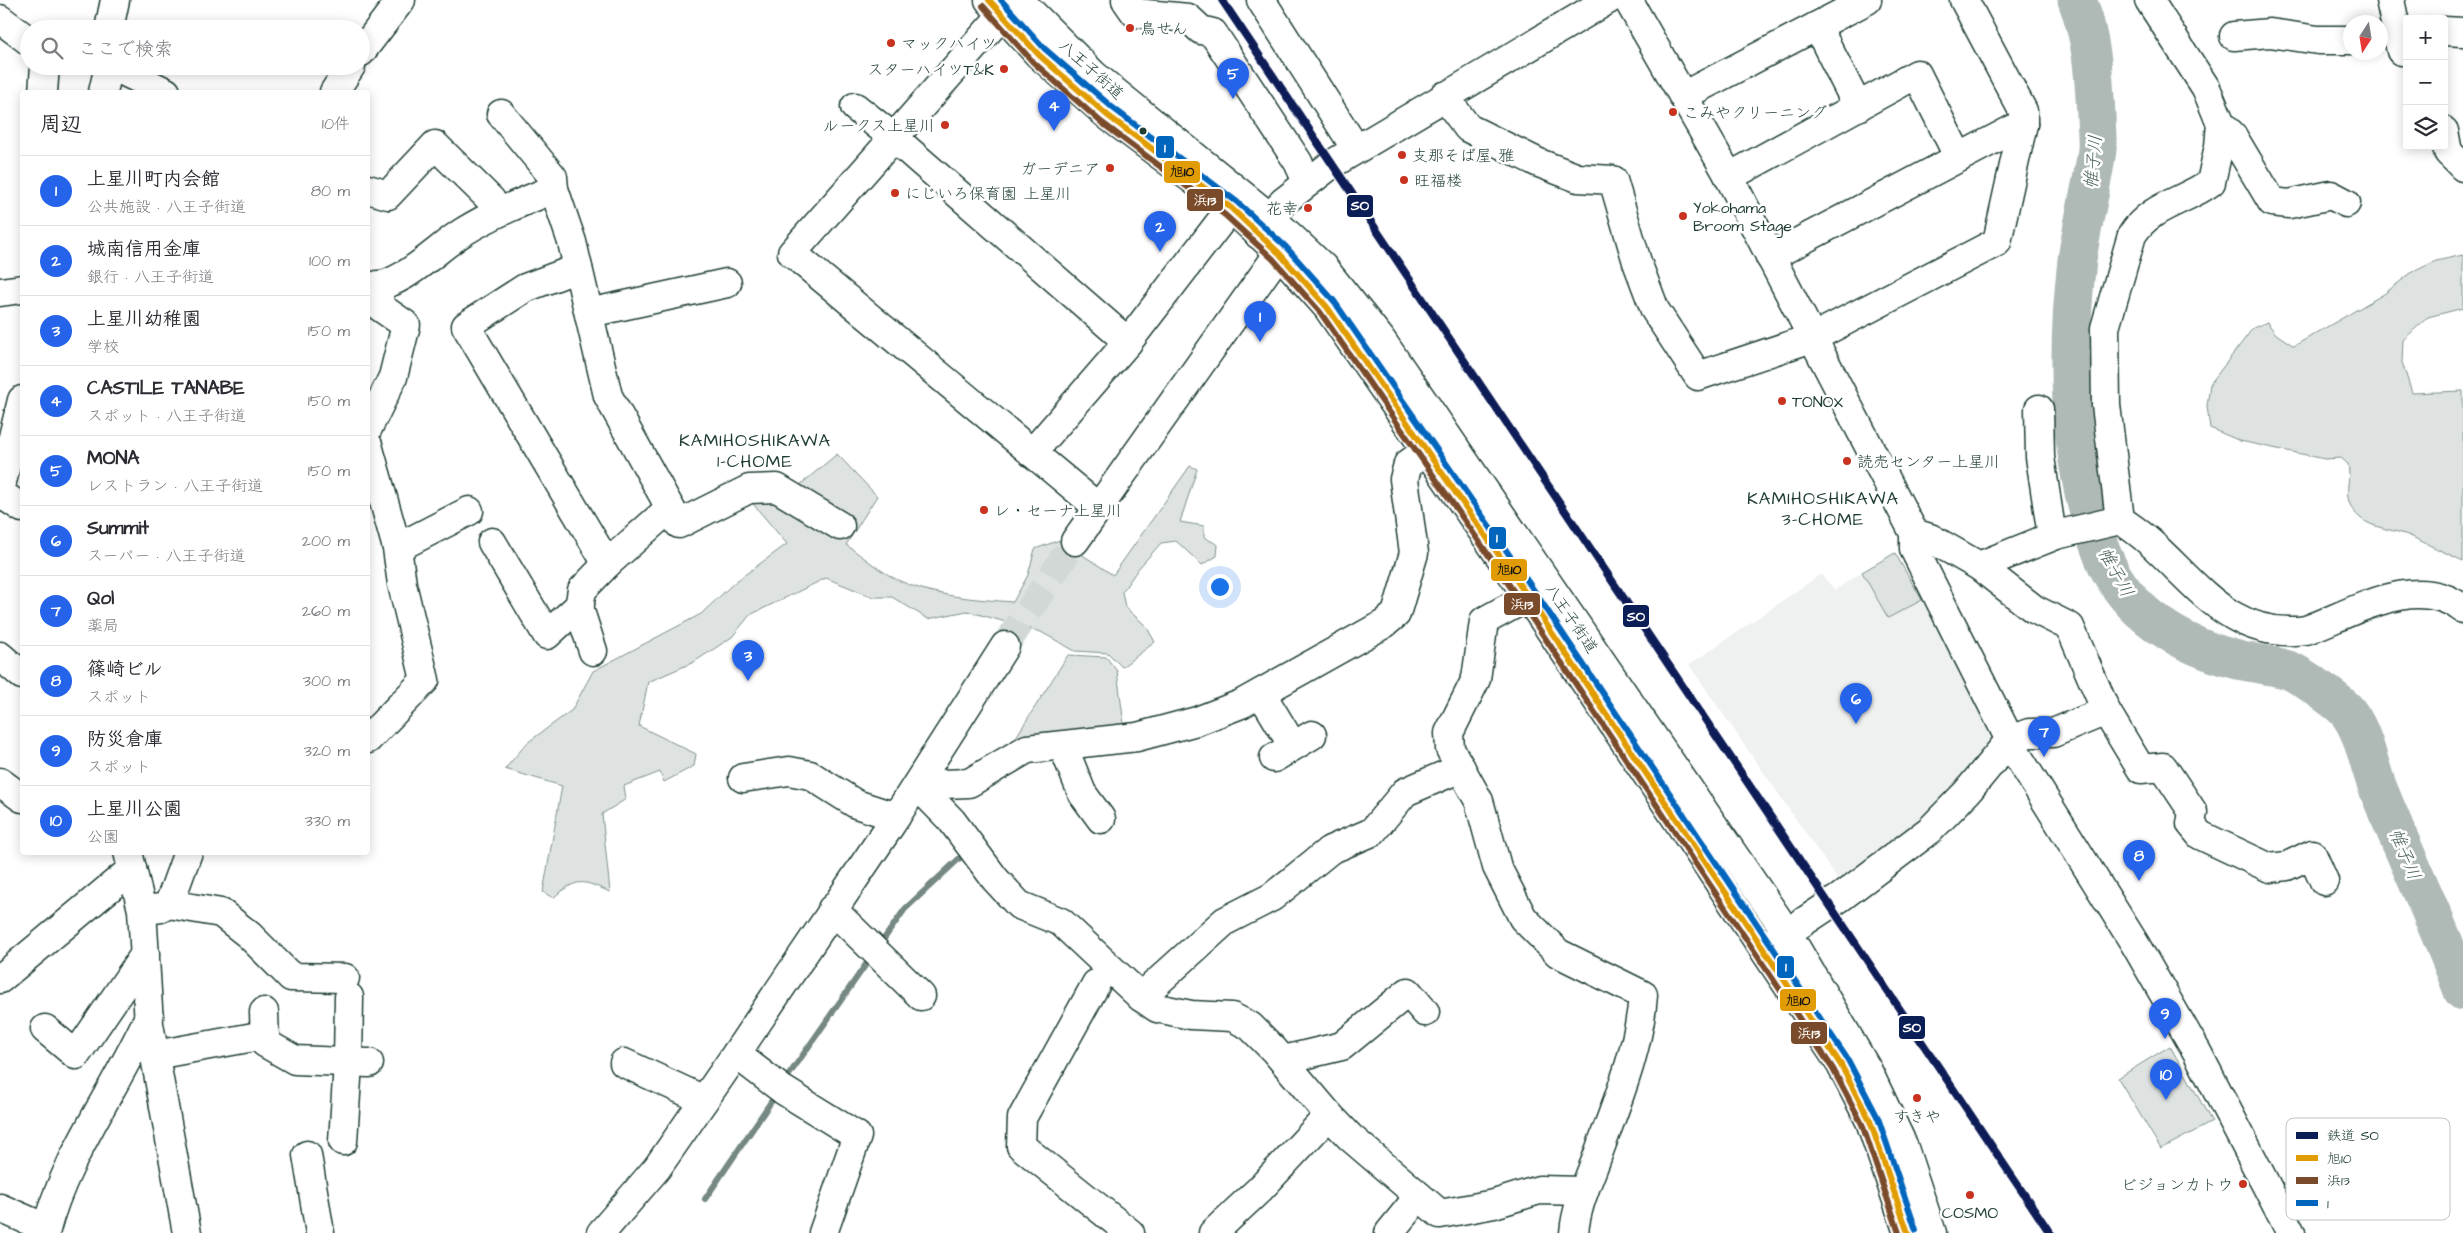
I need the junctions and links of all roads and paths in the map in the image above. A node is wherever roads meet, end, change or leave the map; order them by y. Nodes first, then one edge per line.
1 (115, 0) edge
2 (401, 0) edge
3 (1126, 0) edge
4 (1260, 0) edge
5 (1608, 0) edge
6 (1628, 0) edge
7 (1867, 0) edge
8 (1964, 0) edge
9 (2149, 0) edge
10 (2390, 0) edge
11 (1003, 5) edge
12 (0, 19) edge
13 (111, 20) edge
14 (1818, 26) junction
15 (2448, 31) edge
16 (2463, 32) edge
17 (20, 34) edge
18 (2234, 36) dead end
19 (370, 40) edge
20 (2343, 40) edge
21 (2398, 41) edge
22 (45, 75) edge
23 (108, 75) edge
24 (129, 75) edge
25 (346, 75) edge
26 (44, 90) edge
27 (104, 90) edge
28 (162, 90) edge
29 (335, 90) edge
30 (1444, 96) junction
31 (1682, 96) junction
32 (1858, 106) junction
33 (855, 107) dead end
34 (502, 114) dead end
35 (2023, 124) junction
36 (2221, 124) junction
37 (894, 138) junction
38 (1356, 149) junction
39 (2448, 150) edge
40 (1959, 158) junction
41 (2463, 167) edge
42 (1729, 177) junction
43 (1306, 182) junction
44 (554, 189) junction
45 (370, 190) edge
46 (491, 200) dead end
47 (2346, 203) dead end
48 (1231, 208) junction
49 (1270, 235) junction
50 (1770, 258) junction
51 (578, 268) junction
52 (727, 284) dead end
53 (373, 286) edge
54 (20, 289) edge
55 (0, 292) edge
56 (588, 313) junction
57 (1812, 338) junction
58 (1128, 342) junction
59 (20, 408) edge
60 (2039, 409) dead end
61 (370, 424) edge
62 (1437, 443) junction
63 (370, 452) edge
64 (1032, 452) junction
65 (0, 492) edge
66 (1088, 499) dead end
67 (20, 507) edge
68 (670, 508) junction
69 (470, 511) dead end
70 (2120, 520) junction
71 (840, 526) dead end
72 (1914, 533) junction
73 (2054, 536) junction
74 (1075, 541) tunnel mouth
75 (492, 542) dead end
76 (397, 548) junction
77 (607, 564) junction
78 (1979, 566) junction
79 (1528, 598) junction
80 (580, 605) junction
81 (2463, 609) edge
82 (1005, 646) tunnel mouth
83 (594, 651) dead end
84 (0, 656) edge
85 (20, 673) edge
86 (1261, 693) junction
87 (2106, 711) junction
88 (370, 737) edge
89 (2010, 740) junction
90 (1063, 746) junction
91 (1293, 746) dead end
92 (1461, 768) junction
93 (743, 778) dead end
94 (0, 782) edge
95 (917, 784) junction
96 (20, 797) edge
97 (896, 817) junction
98 (1101, 819) dead end
99 (187, 855) edge
100 (130, 861) edge
101 (2324, 881) dead end
102 (169, 904) junction
103 (832, 908) junction
104 (142, 910) junction
105 (1788, 934) junction
106 (1764, 948) junction
107 (145, 954) junction
108 (1101, 974) junction
109 (0, 979) edge
110 (921, 996) dead end
111 (1141, 997) junction
112 (1425, 1012) dead end
113 (149, 1016) junction
114 (45, 1029) dead end
115 (736, 1054) junction
116 (155, 1055) junction
117 (1283, 1060) junction
118 (358, 1063) junction
119 (624, 1063) dead end
120 (704, 1100) junction
121 (1329, 1115) junction
122 (343, 1141) dead end
123 (307, 1155) dead end
124 (1584, 1191) junction
125 (1420, 1196) junction
126 (2273, 1200) junction
127 (0, 1208) edge
128 (45, 1230) edge
129 (1379, 1231) edge
130 (188, 1233) edge
131 (320, 1233) edge
132 (601, 1233) edge
133 (823, 1233) edge
134 (1130, 1233) edge
135 (1213, 1233) edge
136 (1574, 1233) edge
137 (1908, 1233) edge
138 (1932, 1233) edge
139 (2266, 1233) edge
140 (2291, 1233) edge

1 - 13 main road
2 - 19 main road
3 - 43 main road
4 - 38 main road
5 - 30 main road
6 - 31 main road
7 - 14 main road
8 - 35 main road
9 - 36 main road
10 - 21 main road
11 - 37 main road
11 - 48 main road, 八王子街道
11 - 49 main road, 八王子街道
12 - 17 main road
14 - 31 main road
14 - 32 main road
15 - 16 main road
18 - 20 main road
22 - 26 main road
23 - 27 main road
24 - 28 main road
25 - 29 main road
30 - 38 main road
30 - 57 main road
31 - 42 main road
32 - 40 main road
32 - 42 main road
33 - 37 main road
34 - 44 main road
35 - 40 main road
35 - 57 main road
36 - 47 main road
36 - 70 main road
37 - 58 main road
37 - 64 main road
38 - 43 main road
39 - 41 main road
40 - 50 main road
42 - 50 main road
43 - 49 main road
44 - 51 main road
44 - 53 main road
45 - 46 main road
48 - 49 main road, 八王子街道
48 - 58 main road
49 - 62 main road, 八王子街道
49 - 62 main road, 八王子街道
49 - 74 main road
50 - 57 main road
51 - 56 main road
51 - 77 main road
52 - 56 main road
53 - 61 main road
54 - 55 main road
56 - 68 main road
57 - 72 main road
58 - 64 main road
59 - 65 main road
60 - 73 main road
62 - 79 main road, 八王子街道
62 - 86 main road
62 - 105 main road, 八王子街道
63 - 76 main road
64 - 66 main road
65 - 67 main road
68 - 71 main road
68 - 77 main road
69 - 76 main road
70 - 73 main road
70 - 81 main road
72 - 78 main road
72 - 89 main road
73 - 78 main road
75 - 80 main road
76 - 88 main road
77 - 80 main road
78 - 87 main road
79 - 92 main road
79 - 106 main road, 八王子街道
80 - 83 main road
82 - 95 main road
84 - 85 main road
86 - 90 main road
86 - 91 main road
87 - 89 main road
87 - 101 main road
89 - 105 main road
89 - 126 main road
90 - 95 main road
90 - 98 main road
92 - 111 main road
92 - 124 main road
93 - 97 main road
94 - 96 main road
95 - 97 main road
95 - 108 main road
97 - 103 main road
99 - 102 main road
100 - 104 main road
100 - 109 main road
102 - 104 main road
102 - 118 main road
103 - 110 main road
103 - 115 main road
104 - 107 main road
105 - 106 main road
105 - 138 main road, 八王子街道
106 - 137 main road, 八王子街道
107 - 113 main road
107 - 114 main road
108 - 111 main road
108 - 134 main road
111 - 117 main road
112 - 117 main road
113 - 116 main road
113 - 128 main road
115 - 120 main road
115 - 133 main road
116 - 118 main road
116 - 130 main road
117 - 121 main road
118 - 122 main road
119 - 120 main road
120 - 132 main road
121 - 125 main road
121 - 135 main road
123 - 131 main road
124 - 125 main road
124 - 136 main road
125 - 129 main road
126 - 139 main road
126 - 140 main road
127 - 128 main road

